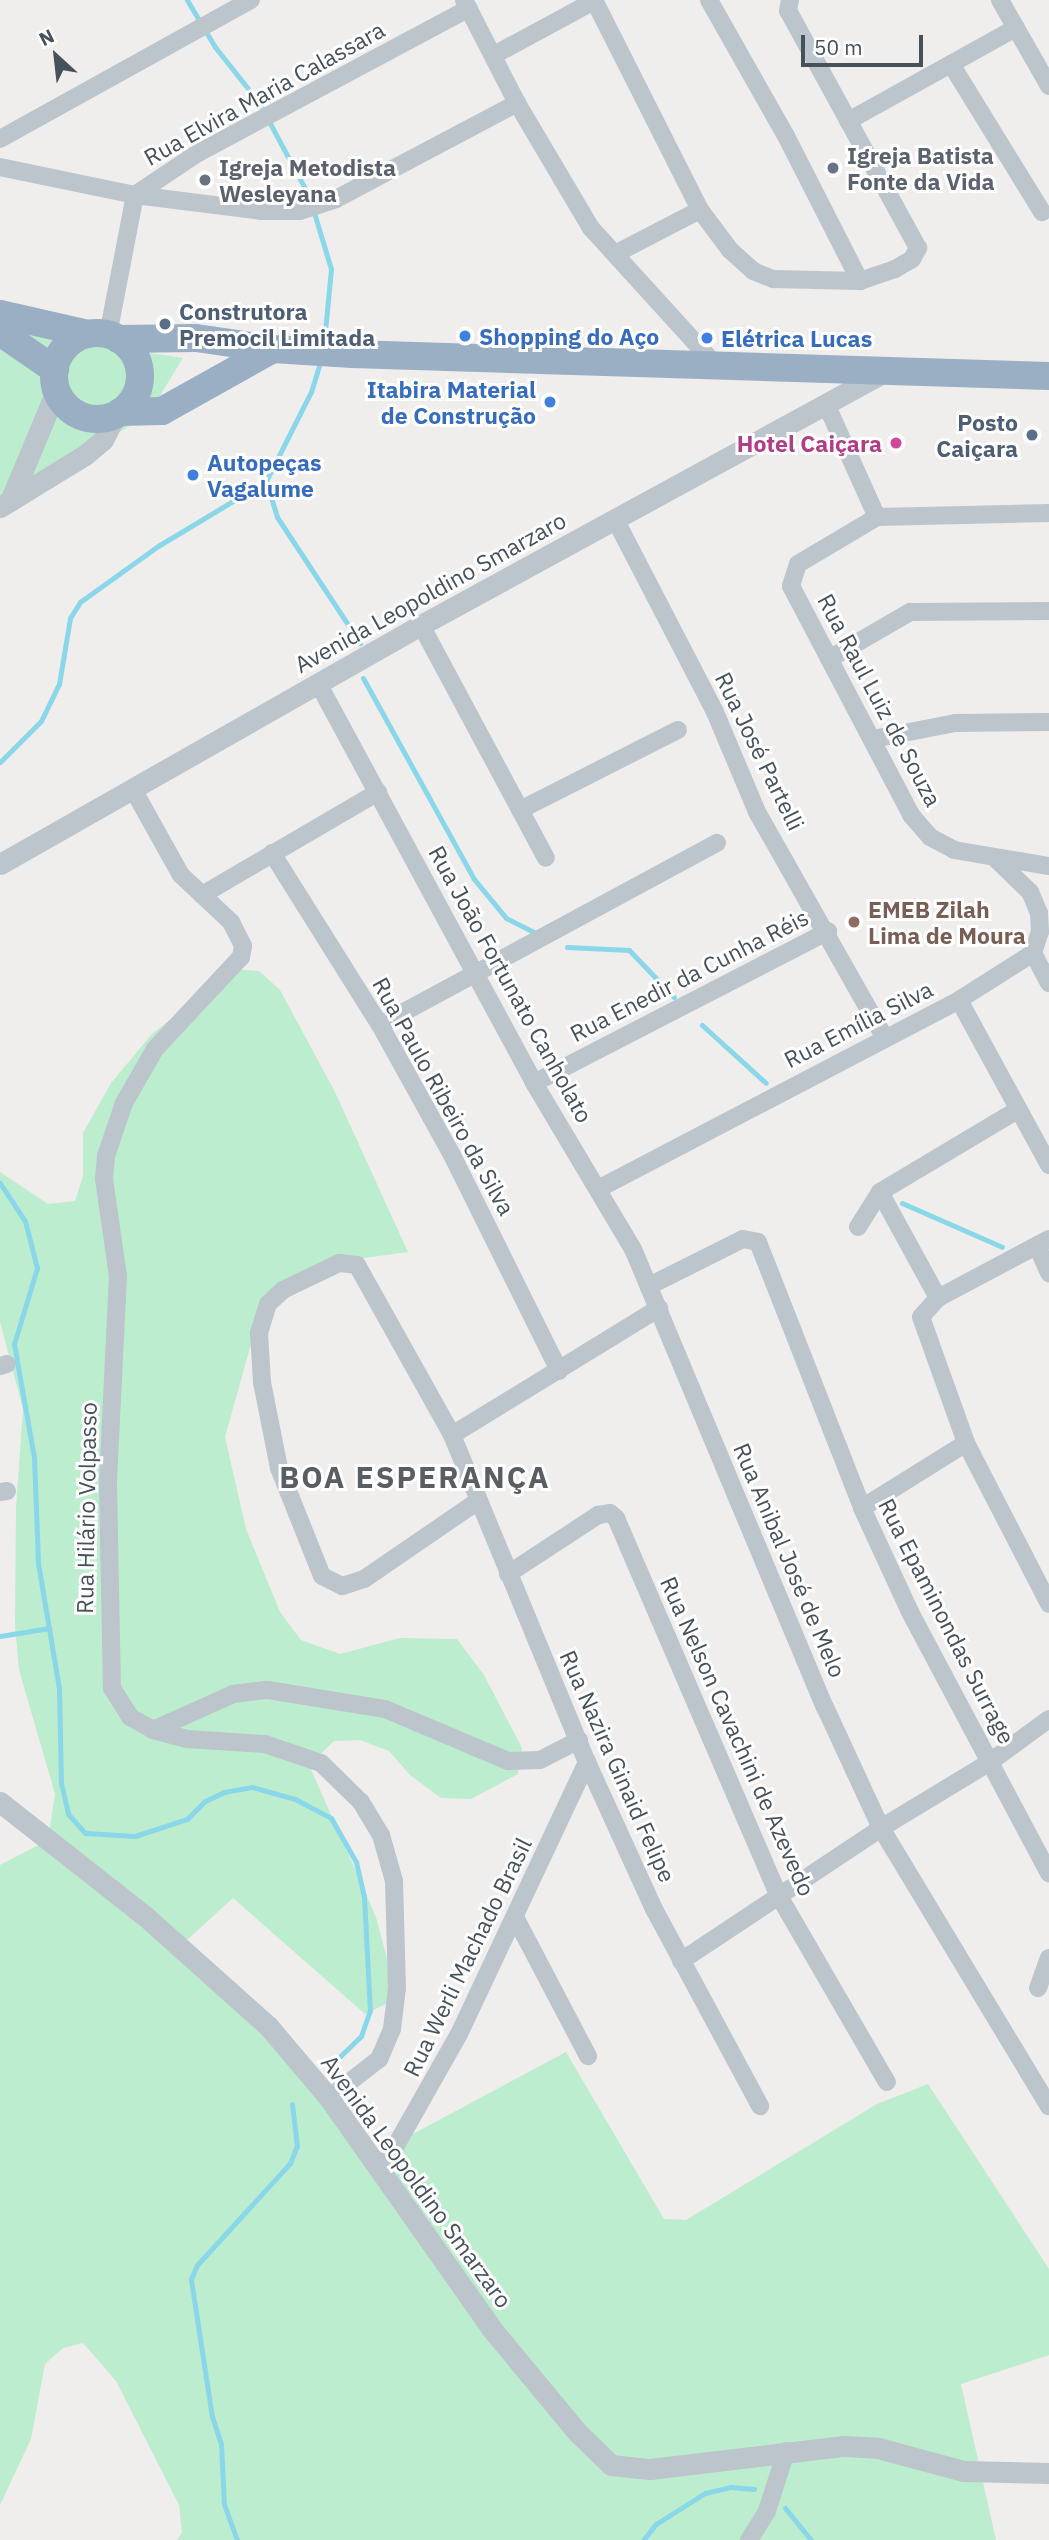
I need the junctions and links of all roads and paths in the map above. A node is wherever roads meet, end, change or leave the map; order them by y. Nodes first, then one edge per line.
1 (251, 0) edge
2 (709, 0) edge
3 (790, 0) edge
4 (594, 1) edge
5 (1002, 1) edge
6 (466, 4) edge
7 (1016, 28) junction
8 (494, 55) junction
9 (951, 64) junction
10 (1049, 86) edge
11 (517, 103) junction
12 (848, 121) junction
13 (0, 139) edge
14 (0, 167) edge
15 (135, 195) junction
16 (700, 210) junction
17 (1042, 212) dead end
18 (615, 254) junction
19 (860, 281) junction
20 (0, 314) edge
21 (0, 332) edge
22 (105, 336) junction
23 (273, 349) junction
24 (714, 363) junction
25 (888, 370) junction
26 (1049, 376) edge
27 (55, 380) junction
28 (827, 406) junction
29 (118, 413) junction
30 (5, 504) edge
31 (1049, 513) edge
32 (877, 517) junction
33 (615, 519) junction
34 (1049, 611) edge
35 (421, 625) junction
36 (829, 659) junction
37 (318, 683) junction
38 (1049, 722) edge
39 (678, 730) dead end
40 (873, 738) junction
41 (134, 791) junction
42 (378, 792) junction
43 (520, 810) junction
44 (718, 843) dead end
45 (272, 853) junction
46 (990, 855) junction
47 (546, 858) dead end
48 (0, 864) edge
49 (1049, 866) edge
50 (202, 895) junction
51 (828, 931) junction
52 (1032, 953) junction
53 (479, 976) junction
54 (1049, 983) edge
55 (959, 1000) junction
56 (380, 1025) junction
57 (885, 1038) junction
58 (534, 1083) junction
59 (1016, 1111) junction
60 (1049, 1166) edge
61 (598, 1189) junction
62 (880, 1192) junction
63 (858, 1227) dead end
64 (1043, 1243) edge
65 (1049, 1273) edge
66 (649, 1286) junction
67 (937, 1298) junction
68 (659, 1308) junction
69 (559, 1371) junction
70 (452, 1436) junction
71 (966, 1443) junction
72 (478, 1501) junction
73 (862, 1508) junction
74 (508, 1574) junction
75 (1049, 1604) edge
76 (1049, 1720) edge
77 (153, 1730) junction
78 (579, 1740) junction
79 (587, 1762) junction
80 (990, 1762) junction
81 (0, 1802) edge
82 (881, 1828) junction
83 (1049, 1873) edge
84 (779, 1896) junction
85 (516, 1919) junction
86 (1049, 1958) edge
87 (681, 1961) junction
88 (1038, 1988) dead end
89 (588, 2056) dead end
90 (887, 2082) dead end
91 (329, 2098) junction
92 (760, 2106) dead end
93 (1049, 2106) edge
94 (382, 2170) junction
95 (786, 2451) junction
96 (1049, 2473) edge
97 (749, 2540) edge

1 - 13 street
2 - 19 street
3 - 12 street
4 - 8 street
4 - 16 street
5 - 7 street
6 - 8 street
6 - 15 street, Rua Elvira Maria Calassara
7 - 9 street
7 - 10 street
8 - 11 street
9 - 12 street
9 - 17 street
11 - 15 street
11 - 18 street
12 - 19 street
14 - 15 street
15 - 22 street, Rua Elvira Maria Calassara
16 - 18 street
16 - 19 street
18 - 24 street
20 - 22 highway
21 - 27 highway
22 - 23 highway
22 - 27 highway
22 - 29 highway
23 - 24 highway
23 - 29 highway
24 - 25 highway
25 - 26 highway
25 - 28 street, Avenida Leopoldino Smarzaro
27 - 29 highway
27 - 30 street
28 - 32 street
28 - 33 street, Avenida Leopoldino Smarzaro
29 - 30 street
31 - 32 street
32 - 36 street, Rua Raul Luiz de Souza
33 - 35 street, Avenida Leopoldino Smarzaro
33 - 51 street, Rua José Partelli
34 - 36 street
35 - 37 street, Avenida Leopoldino Smarzaro
35 - 43 street
36 - 40 street, Rua Raul Luiz de Souza
37 - 41 street, Avenida Leopoldino Smarzaro
37 - 42 street, Rua João Fortunato Canholato
38 - 40 street
39 - 43 street
40 - 46 street, Rua Raul Luiz de Souza
41 - 48 street, Avenida Leopoldino Smarzaro
41 - 50 street, Rua Hilário Volpasso
42 - 45 street
42 - 53 street, Rua João Fortunato Canholato
43 - 47 street
44 - 53 street
45 - 50 street
45 - 56 street, Rua Paulo Ribeiro da Silva
46 - 49 street, Rua Raul Luiz de Souza
46 - 52 street
50 - 77 street, Rua Hilário Volpasso
51 - 57 street, Rua José Partelli
51 - 58 street, Rua Enedir da Cunha Réis
52 - 54 street
52 - 55 street, Rua Emília Silva
53 - 56 street
53 - 58 street, Rua João Fortunato Canholato
55 - 57 street, Rua Emília Silva
55 - 59 street
56 - 69 street, Rua Paulo Ribeiro da Silva
57 - 61 street, Rua Emília Silva
58 - 61 street, Rua João Fortunato Canholato
59 - 60 street
59 - 62 street
61 - 66 street, Rua João Fortunato Canholato
62 - 63 street
62 - 67 street
64 - 65 street
64 - 67 street
66 - 68 street, Rua João Fortunato Canholato
66 - 73 street, Rua Epaminondas Surrage
67 - 71 street
68 - 69 street
68 - 82 street, Rua Anibal José de Melo
69 - 70 street
70 - 72 street, Rua Nazira Ginaid Felipe
70 - 72 street, Rua Nazira Ginaid Felipe
71 - 73 street
71 - 75 street
72 - 74 street, Rua Nazira Ginaid Felipe
73 - 80 street, Rua Epaminondas Surrage
74 - 78 street, Rua Nazira Ginaid Felipe
74 - 84 street, Rua Nelson Cavachini de Azevedo
76 - 80 street
77 - 78 street
77 - 91 street, Rua Hilário Volpasso
78 - 79 street, Rua Nazira Ginaid Felipe
79 - 85 street, Rua Werli Machado Brasil
79 - 87 street, Rua Nazira Ginaid Felipe
80 - 82 street
80 - 83 street, Rua Epaminondas Surrage
81 - 91 street, Avenida Leopoldino Smarzaro
82 - 84 street
82 - 93 street, Rua Anibal José de Melo
84 - 87 street
84 - 90 street, Rua Nelson Cavachini de Azevedo
85 - 89 street
85 - 94 street, Rua Werli Machado Brasil
86 - 88 street
87 - 92 street, Rua Nazira Ginaid Felipe
91 - 94 street, Avenida Leopoldino Smarzaro
94 - 95 street, Avenida Leopoldino Smarzaro
95 - 96 street, Avenida Leopoldino Smarzaro
95 - 97 street

